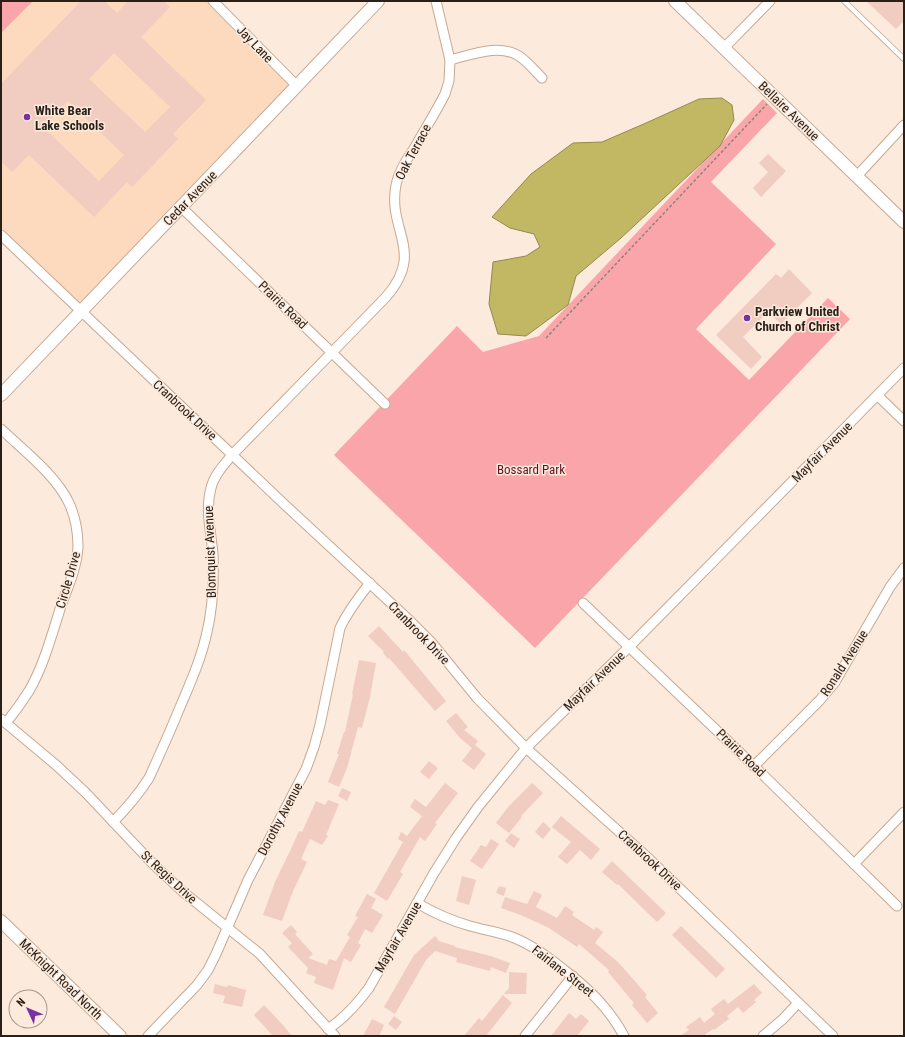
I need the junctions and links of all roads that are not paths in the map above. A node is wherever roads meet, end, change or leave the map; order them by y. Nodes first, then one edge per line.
1 (213, 1) edge
2 (378, 1) edge
3 (436, 1) edge
4 (675, 1) edge
5 (770, 1) edge
6 (844, 1) edge
7 (724, 48) junction
8 (904, 59) edge
9 (450, 60) junction
10 (542, 78) dead end
11 (297, 86) junction
12 (904, 125) edge
13 (857, 176) junction
14 (181, 207) junction
15 (904, 222) edge
16 (1, 234) edge
17 (81, 311) junction
18 (333, 353) junction
19 (904, 368) edge
20 (1, 395) edge
21 (878, 396) junction
22 (385, 404) dead end
23 (904, 421) edge
24 (1, 429) edge
25 (232, 455) junction
26 (904, 568) edge
27 (370, 583) junction
28 (583, 603) dead end
29 (629, 647) junction
30 (3, 721) edge
31 (526, 748) junction
32 (754, 766) junction
33 (904, 812) edge
34 (113, 822) junction
35 (854, 864) junction
36 (417, 903) junction
37 (897, 906) dead end
38 (1, 921) edge
39 (227, 928) junction
40 (573, 976) junction
41 (798, 1003) junction
42 (328, 1029) junction
43 (120, 1036) edge
44 (148, 1036) edge
45 (335, 1036) edge
46 (525, 1036) edge
47 (624, 1036) edge
48 (763, 1036) edge
49 (833, 1036) edge

1 - 11 street, Jay Lane
2 - 11 street, Cedar Avenue
3 - 9 street, Oak Terrace
4 - 7 street, Bellaire Avenue
5 - 7 street
6 - 8 lane
7 - 13 street, Bellaire Avenue
9 - 10 street
9 - 18 street, Oak Terrace
11 - 14 street, Cedar Avenue
12 - 13 street
13 - 15 street, Bellaire Avenue
14 - 17 street, Cedar Avenue
14 - 18 street, Prairie Road
16 - 17 street, Cranbrook Drive
17 - 20 street, Cedar Avenue
17 - 25 street, Cranbrook Drive
18 - 22 street, Prairie Road
18 - 25 street, Blomquist Avenue
19 - 21 street, Mayfair Avenue
21 - 23 street
21 - 29 street, Mayfair Avenue
24 - 30 street, Circle Drive
25 - 27 street, Cranbrook Drive
25 - 34 street, Blomquist Avenue
26 - 32 street, Ronald Avenue
27 - 31 street, Cranbrook Drive
27 - 39 street, Dorothy Avenue
28 - 29 street, Prairie Road
29 - 31 street, Mayfair Avenue
29 - 32 street, Prairie Road
30 - 34 street, St Regis Drive
31 - 36 street, Mayfair Avenue
31 - 41 street, Cranbrook Drive
32 - 35 street, Prairie Road
33 - 35 street
34 - 39 street, St Regis Drive
35 - 37 street, Prairie Road
36 - 40 street, Fairlane Street
36 - 42 street, Mayfair Avenue
38 - 43 street, McKnight Road North
39 - 42 street, St Regis Drive
39 - 44 street, Dorothy Avenue
40 - 46 street
40 - 47 street, Fairlane Street
41 - 48 street
41 - 49 street, Cranbrook Drive
42 - 45 street, St Regis Drive

